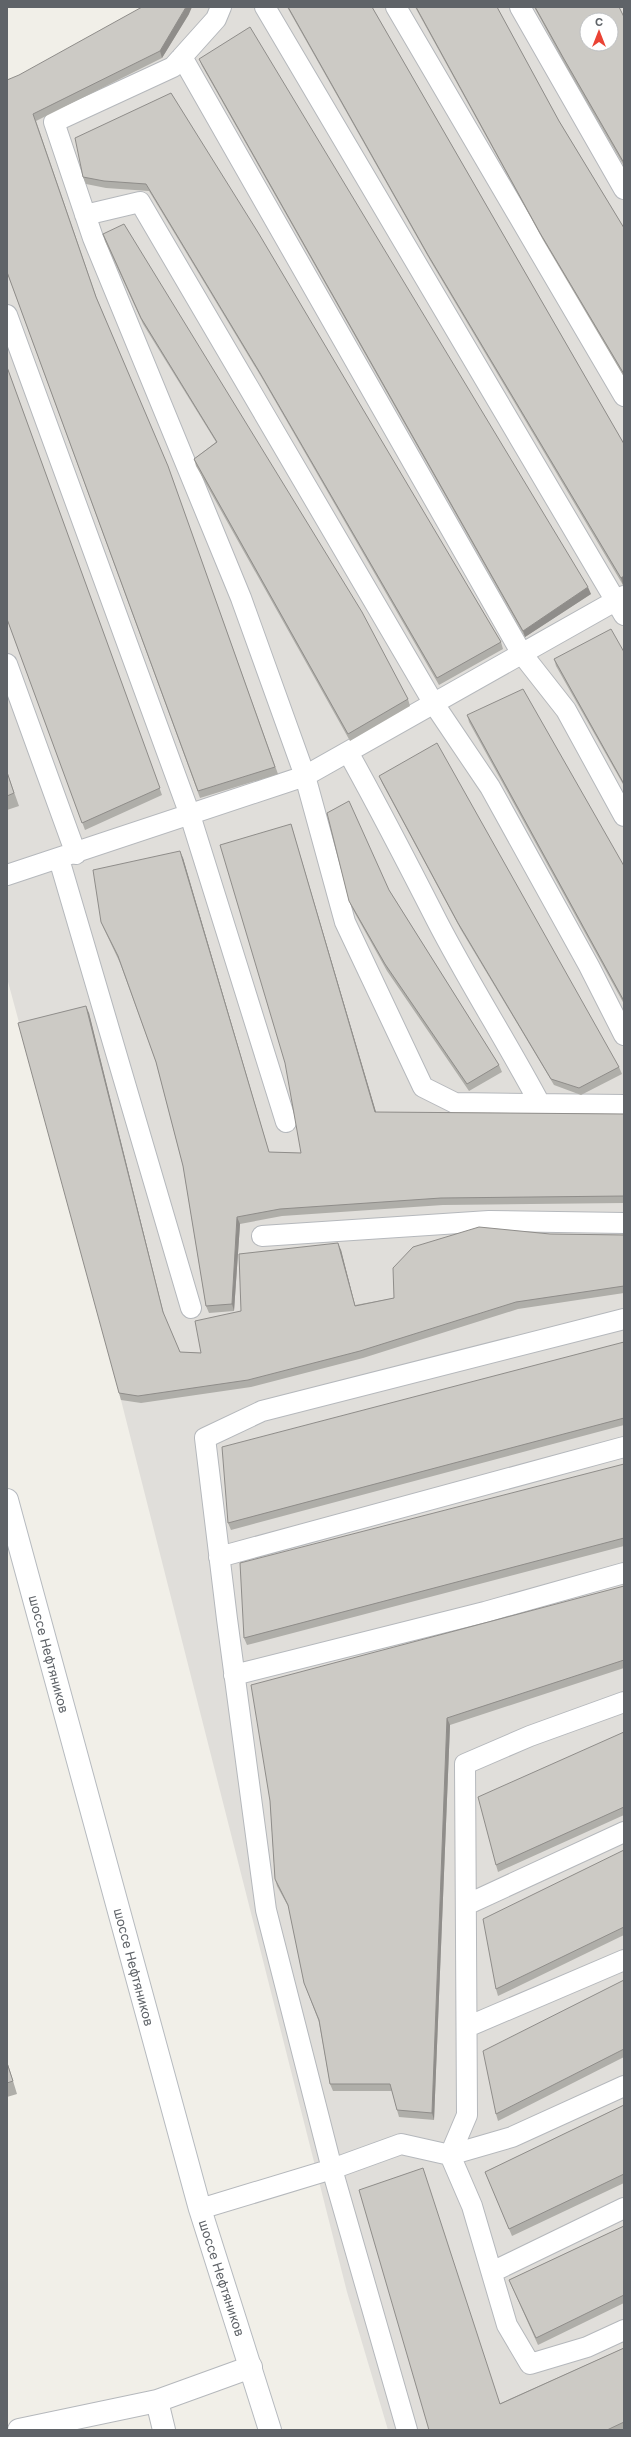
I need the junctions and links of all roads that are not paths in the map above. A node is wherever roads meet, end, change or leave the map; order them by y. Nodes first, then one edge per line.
1 (221, 7) edge
2 (265, 7) edge
3 (396, 7) edge
4 (520, 7) edge
5 (182, 57) junction
6 (624, 189) edge
7 (85, 215) junction
8 (7, 315) edge
9 (624, 396) edge
10 (621, 604) edge
11 (522, 654) junction
12 (7, 664) edge
13 (434, 704) junction
14 (348, 752) junction
15 (305, 776) junction
16 (190, 816) junction
17 (624, 816) edge
18 (67, 856) junction
19 (7, 875) edge
20 (624, 1035) edge
21 (540, 1104) junction
22 (624, 1105) edge
23 (286, 1122) dead end
24 (624, 1223) edge
25 (262, 1236) dead end
26 (191, 1308) dead end
27 (624, 1319) edge
28 (624, 1448) edge
29 (7, 1500) edge
30 (12, 1538) edge
31 (219, 1557) junction
32 (624, 1573) edge
33 (234, 1675) junction
34 (624, 1702) edge
35 (624, 1832) edge
36 (466, 1905) junction
37 (624, 1960) edge
38 (467, 2027) junction
39 (624, 2086) edge
40 (450, 2155) junction
41 (332, 2169) junction
42 (624, 2208) edge
43 (200, 2209) junction
44 (492, 2272) junction
45 (624, 2330) edge
46 (251, 2367) junction
47 (157, 2401) junction
48 (19, 2430) edge
49 (164, 2430) edge
50 (270, 2430) edge
51 (407, 2430) edge

1 - 5 lane
2 - 10 lane
3 - 9 lane
4 - 6 lane
5 - 7 lane
5 - 11 lane
7 - 13 lane
7 - 15 lane
8 - 16 lane
10 - 11 lane
11 - 13 lane
11 - 17 lane
12 - 18 lane
13 - 14 lane
13 - 20 lane
14 - 15 lane
14 - 21 lane
15 - 16 lane
15 - 21 lane
16 - 18 lane
16 - 23 lane
18 - 19 lane
18 - 26 lane
21 - 22 lane
24 - 25 lane
27 - 31 lane
28 - 31 lane
29 - 30 main road, шоссе Нефтяников
30 - 43 main road, шоссе Нефтяников
31 - 33 lane
32 - 33 lane
33 - 41 lane
34 - 36 lane
35 - 36 lane
36 - 38 lane
37 - 38 lane
38 - 40 lane
39 - 40 lane
40 - 41 lane
40 - 44 lane
41 - 43 lane
41 - 51 lane
42 - 44 lane
43 - 46 main road, шоссе Нефтяников
44 - 45 lane
46 - 47 main road
46 - 50 main road, шоссе Нефтяников
47 - 48 main road
47 - 49 main road

